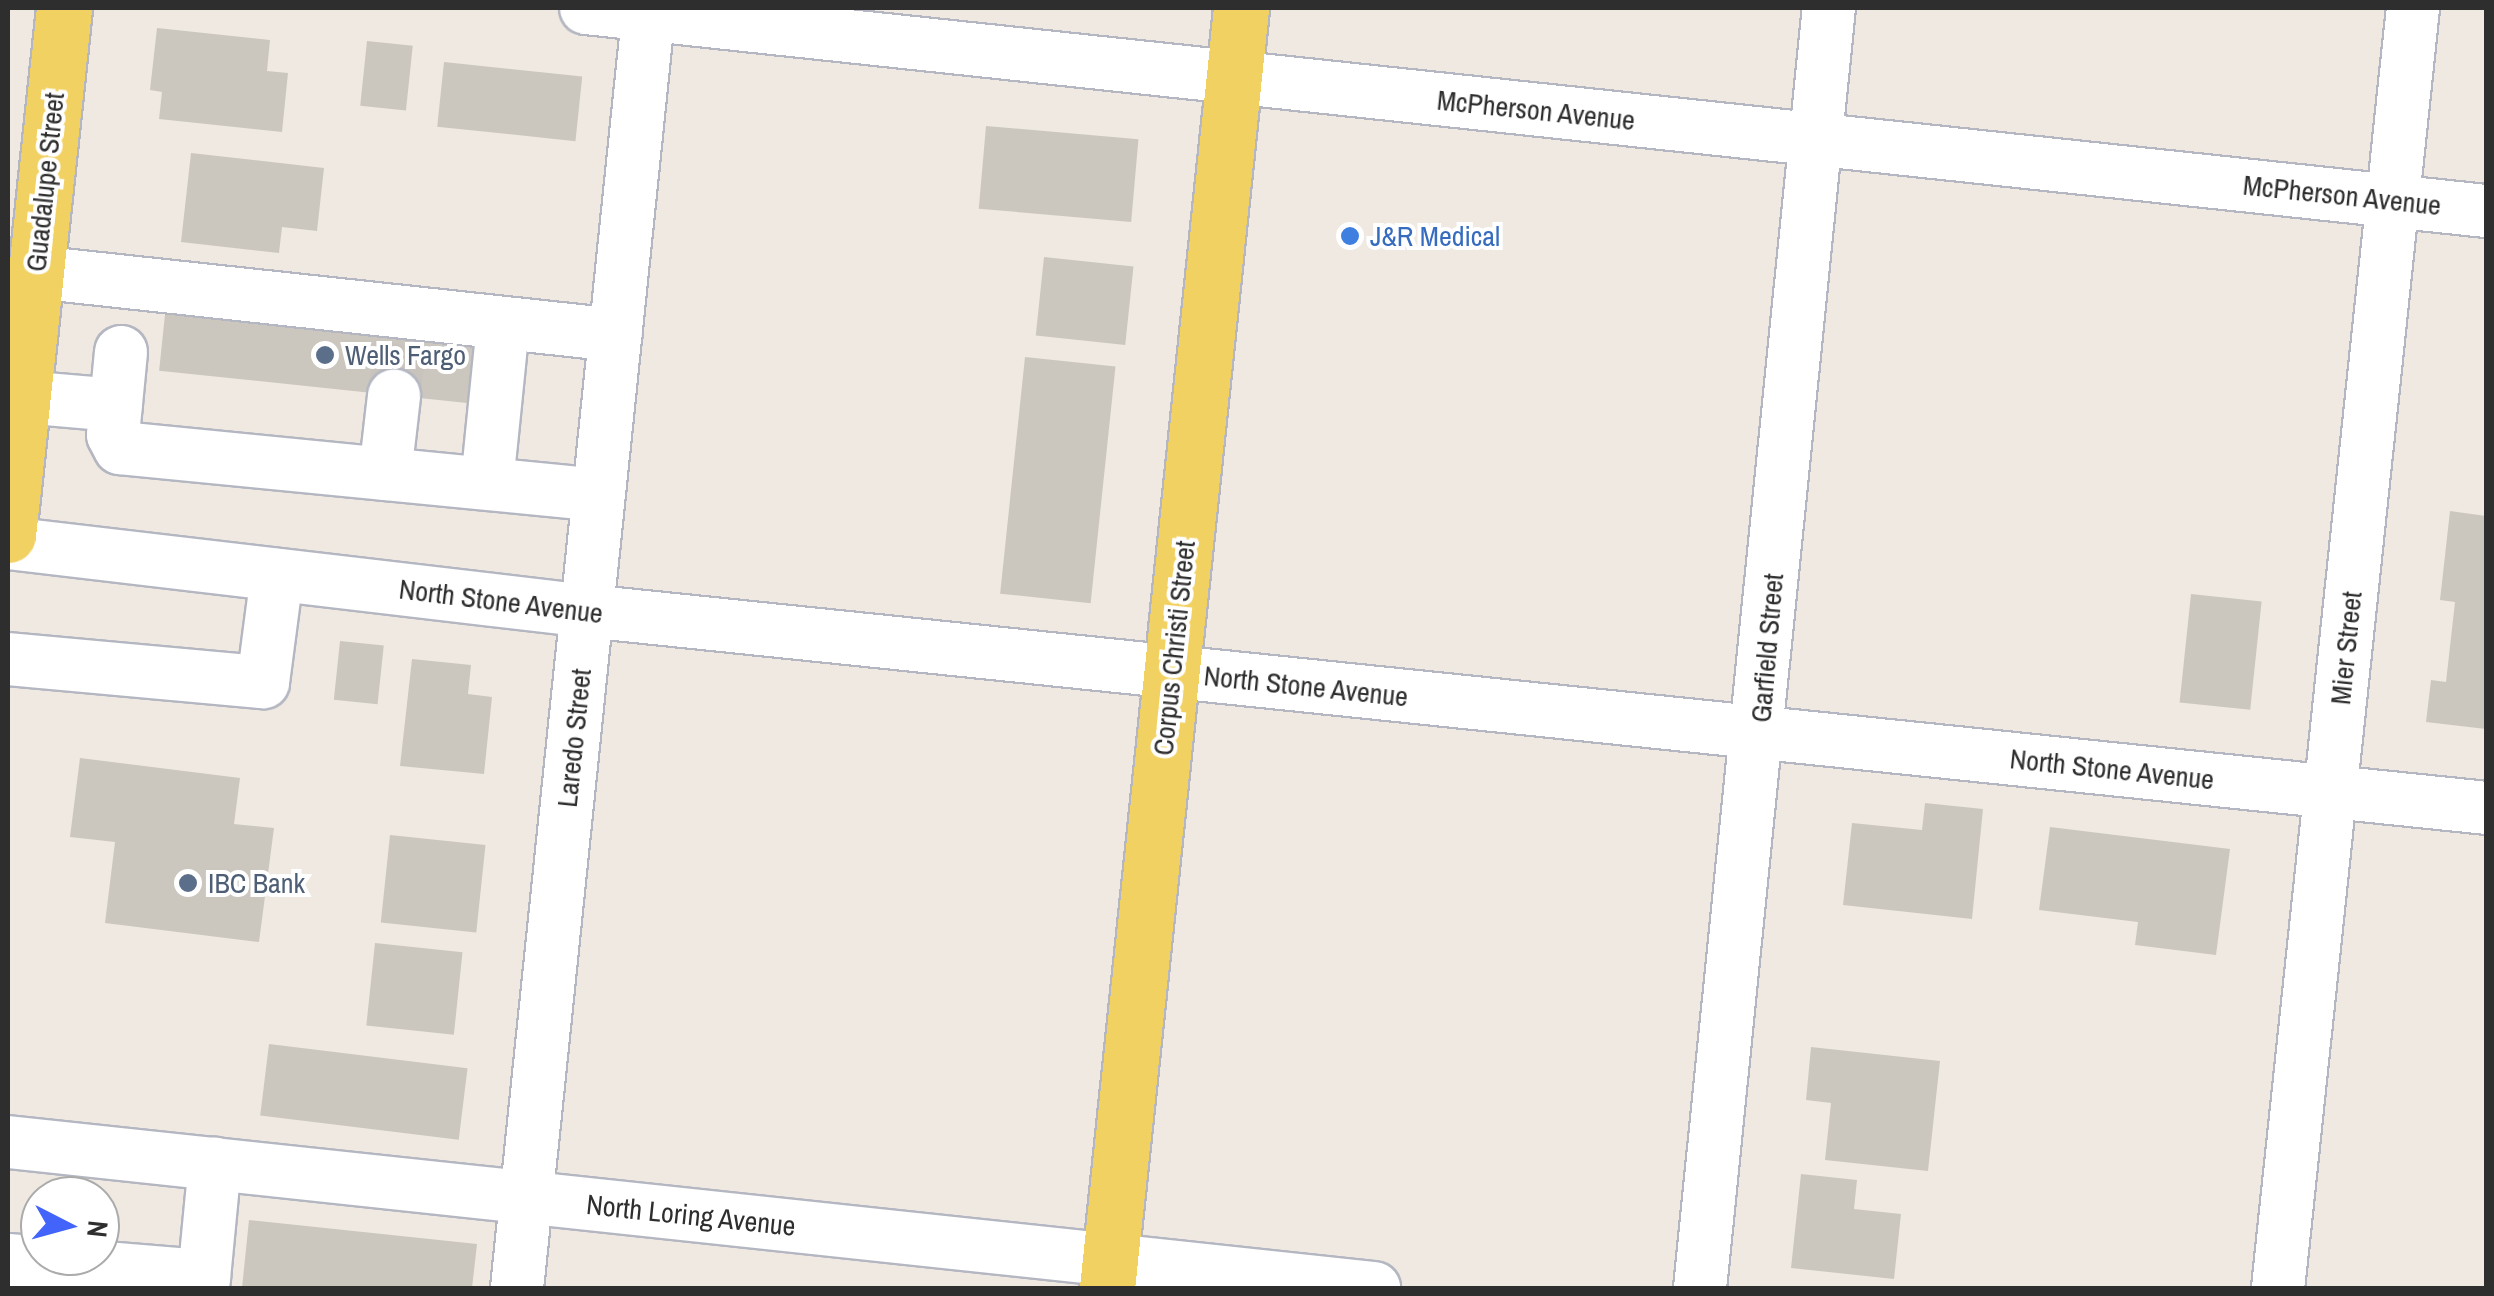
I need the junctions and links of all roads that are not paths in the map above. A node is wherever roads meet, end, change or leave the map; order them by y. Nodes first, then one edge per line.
1 (64, 8) edge
2 (586, 8) edge
3 (1240, 8) edge
4 (1829, 8) edge
5 (2413, 8) edge
6 (649, 11) edge
7 (1234, 76) junction
8 (1815, 140) junction
9 (2393, 200) junction
10 (2486, 211) edge
11 (35, 272) junction
12 (503, 325) junction
13 (616, 335) junction
14 (120, 352) dead end
15 (394, 396) tunnel mouth
16 (22, 397) junction
17 (116, 406) junction
18 (386, 474) junction
19 (487, 484) junction
20 (599, 495) junction
21 (8, 539) edge
22 (277, 575) junction
23 (587, 612) junction
24 (8, 659) edge
25 (1172, 672) junction
26 (1759, 732) junction
27 (2331, 791) junction
28 (2486, 808) edge
29 (8, 1142) edge
30 (214, 1164) junction
31 (527, 1197) junction
32 (8, 1260) edge
33 (1108, 1274) edge
34 (204, 1282) edge
35 (517, 1288) edge
36 (1374, 1288) edge
37 (1700, 1288) edge
38 (2278, 1288) edge

1 - 11 main road, Guadalupe Street
2 - 6 street, McPherson Avenue
3 - 7 main road, Corpus Christi Street
4 - 8 street, Garfield Street
5 - 9 street, Mier Street
6 - 7 street, McPherson Avenue
6 - 13 street, Laredo Street
7 - 8 street, McPherson Avenue
7 - 25 main road, Corpus Christi Street
8 - 9 street, McPherson Avenue
8 - 26 street, Garfield Street
9 - 10 street, McPherson Avenue
9 - 27 street, Mier Street
11 - 12 street
11 - 16 main road, Guadalupe Street
12 - 13 street
12 - 19 street
13 - 20 street, Laredo Street
14 - 17 street
15 - 18 street
16 - 17 street
16 - 21 main road, Guadalupe Street
17 - 18 street
18 - 19 street
19 - 20 street
20 - 23 street, Laredo Street
21 - 22 street, North Stone Avenue
22 - 23 street, North Stone Avenue
22 - 24 street
23 - 25 street, North Stone Avenue
23 - 31 street, Laredo Street
25 - 26 street, North Stone Avenue
25 - 33 main road, Corpus Christi Street
26 - 27 street, North Stone Avenue
26 - 37 street, Garfield Street
27 - 28 street, North Stone Avenue
27 - 38 street, Mier Street
29 - 30 street, North Loring Avenue
30 - 31 street, North Loring Avenue
30 - 34 street
31 - 33 street, North Loring Avenue
31 - 35 street, Laredo Street
32 - 34 street
33 - 36 street, North Loring Avenue

